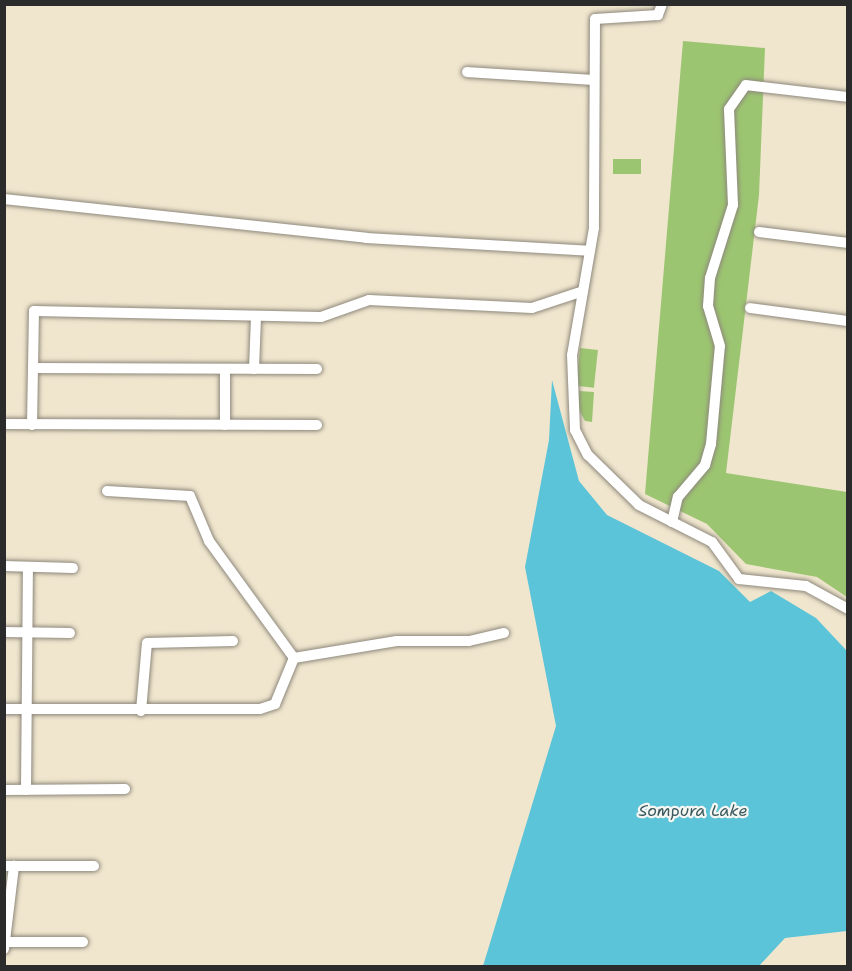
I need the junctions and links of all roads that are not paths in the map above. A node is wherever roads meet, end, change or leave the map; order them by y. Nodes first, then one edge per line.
1 (662, 4) edge
2 (467, 72) dead end
3 (593, 80) junction
4 (848, 97) edge
5 (4, 199) edge
6 (759, 232) dead end
7 (848, 243) edge
8 (589, 251) junction
9 (580, 292) junction
10 (750, 308) dead end
11 (256, 316) junction
12 (848, 321) edge
13 (33, 368) junction
14 (225, 369) junction
15 (254, 369) junction
16 (317, 369) dead end
17 (4, 424) edge
18 (32, 424) junction
19 (225, 425) junction
20 (317, 425) dead end
21 (107, 491) dead end
22 (672, 522) junction
23 (4, 566) edge
24 (28, 567) junction
25 (73, 568) dead end
26 (848, 609) edge
27 (4, 632) edge
28 (27, 632) junction
29 (70, 633) dead end
30 (504, 633) dead end
31 (233, 641) dead end
32 (294, 658) junction
33 (4, 709) edge
34 (27, 710) junction
35 (141, 711) junction
36 (124, 789) dead end
37 (4, 790) edge
38 (26, 790) junction
39 (9, 866) edge
40 (94, 866) dead end
41 (5, 942) edge
42 (83, 942) dead end
43 (4, 949) edge

1 - 3 street
2 - 3 street
3 - 8 street
4 - 22 street
5 - 8 street
6 - 7 street
8 - 9 street
9 - 11 street
9 - 22 street
10 - 12 street
11 - 13 street
11 - 15 street
13 - 14 street
13 - 18 street
14 - 15 street
14 - 19 street
15 - 16 street
17 - 18 street
18 - 19 street
19 - 20 street
21 - 32 street
22 - 26 street
23 - 24 street
24 - 25 street
24 - 28 street
27 - 28 street
28 - 29 street
28 - 34 street
30 - 32 street
31 - 35 street
32 - 35 street
33 - 34 street
34 - 35 street
34 - 38 street
36 - 38 street
37 - 38 street
39 - 40 street
39 - 41 street
41 - 42 street
41 - 43 street

